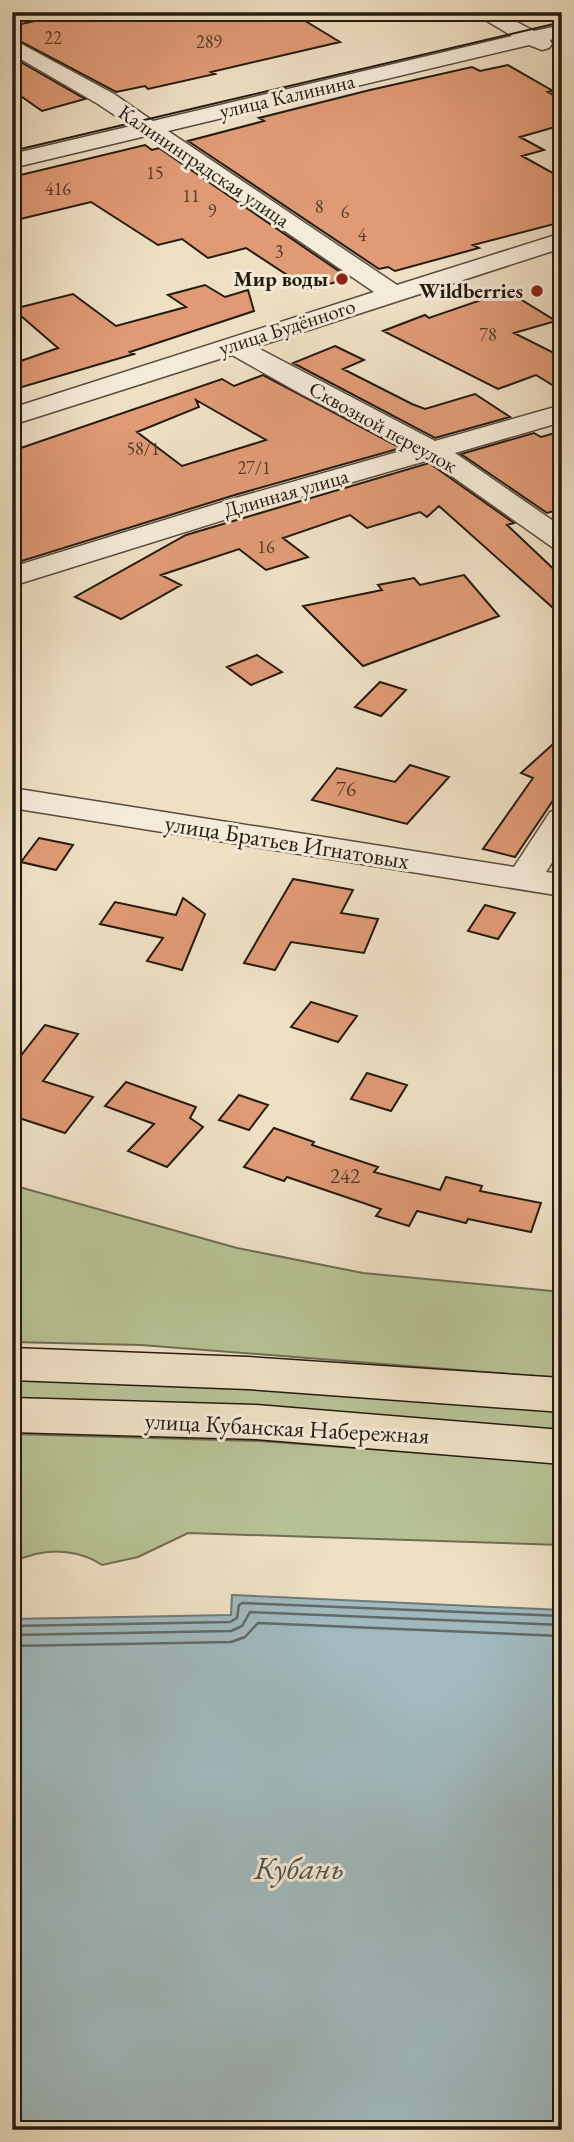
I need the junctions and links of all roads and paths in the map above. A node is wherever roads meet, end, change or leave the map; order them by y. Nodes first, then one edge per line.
1 (482, 12) edge
2 (557, 12) edge
3 (505, 24) junction
4 (562, 31) edge
5 (531, 38) junction
6 (12, 45) edge
7 (562, 54) edge
8 (247, 84) dead end
9 (158, 104) dead end
10 (114, 115) junction
11 (148, 129) junction
12 (12, 161) edge
13 (562, 240) edge
14 (393, 293) junction
15 (234, 345) junction
16 (562, 413) edge
17 (12, 417) edge
18 (434, 451) junction
19 (562, 541) edge
20 (12, 577) edge
21 (12, 797) edge
22 (562, 819) edge
23 (524, 880) junction
24 (562, 885) edge
25 (12, 1364) edge
26 (562, 1395) edge
27 (12, 1415) edge
28 (562, 1447) edge

1 - 3 street
2 - 3 street, улица Калинина
3 - 5 street
3 - 8 street, улица Калинина
4 - 5 street, улица Калинина
5 - 7 street
5 - 11 street, улица Калинина
6 - 10 street, Калининградская улица
9 - 10 street
10 - 11 street, Калининградская улица
11 - 12 street, улица Калинина
11 - 14 street, Калининградская улица
13 - 14 street, улица Будённого
14 - 15 street, улица Будённого
15 - 17 street, улица Будённого
15 - 18 street, Сквозной переулок
16 - 18 street, Длинная улица
18 - 19 street, Сквозной переулок
18 - 20 street, Длинная улица
21 - 23 street, улица Братьев Игнатовых
22 - 23 street
23 - 24 street, улица Братьев Игнатовых
25 - 26 main road, улица Кубанская Набережная
27 - 28 main road, улица Кубанская Набережная

